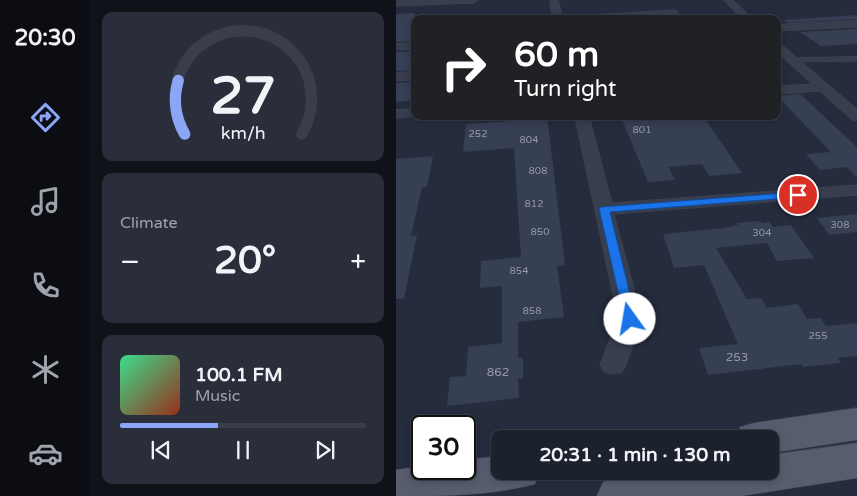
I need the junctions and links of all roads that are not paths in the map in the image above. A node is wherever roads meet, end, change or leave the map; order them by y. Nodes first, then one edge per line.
1 (474, 0) edge
2 (554, 0) edge
3 (728, 0) edge
4 (396, 3) edge
5 (675, 13) dead end
6 (557, 15) edge
7 (648, 15) edge
8 (744, 15) edge
9 (857, 24) edge
10 (781, 28) edge
11 (411, 46) edge
12 (396, 47) edge
13 (781, 49) edge
14 (857, 59) edge
15 (794, 60) junction
16 (411, 76) edge
17 (396, 77) edge
18 (824, 87) junction
19 (781, 90) edge
20 (411, 113) edge
21 (396, 114) edge
22 (857, 117) edge
23 (583, 120) edge
24 (857, 190) edge
25 (604, 209) junction
26 (613, 365) dead end
27 (857, 424) edge
28 (779, 435) edge
29 (857, 460) edge
30 (491, 475) edge
31 (672, 485) edge
32 (396, 488) edge
33 (618, 496) edge

1 - 4 street
2 - 6 street
3 - 8 street
5 - 7 street
9 - 10 street
11 - 12 street
13 - 15 street
14 - 15 lane
15 - 18 street
16 - 17 street
18 - 19 street
18 - 22 street
20 - 21 street
23 - 25 street
24 - 25 street
25 - 26 street
27 - 28 main road
29 - 31 main road
30 - 32 main road
31 - 33 main road

